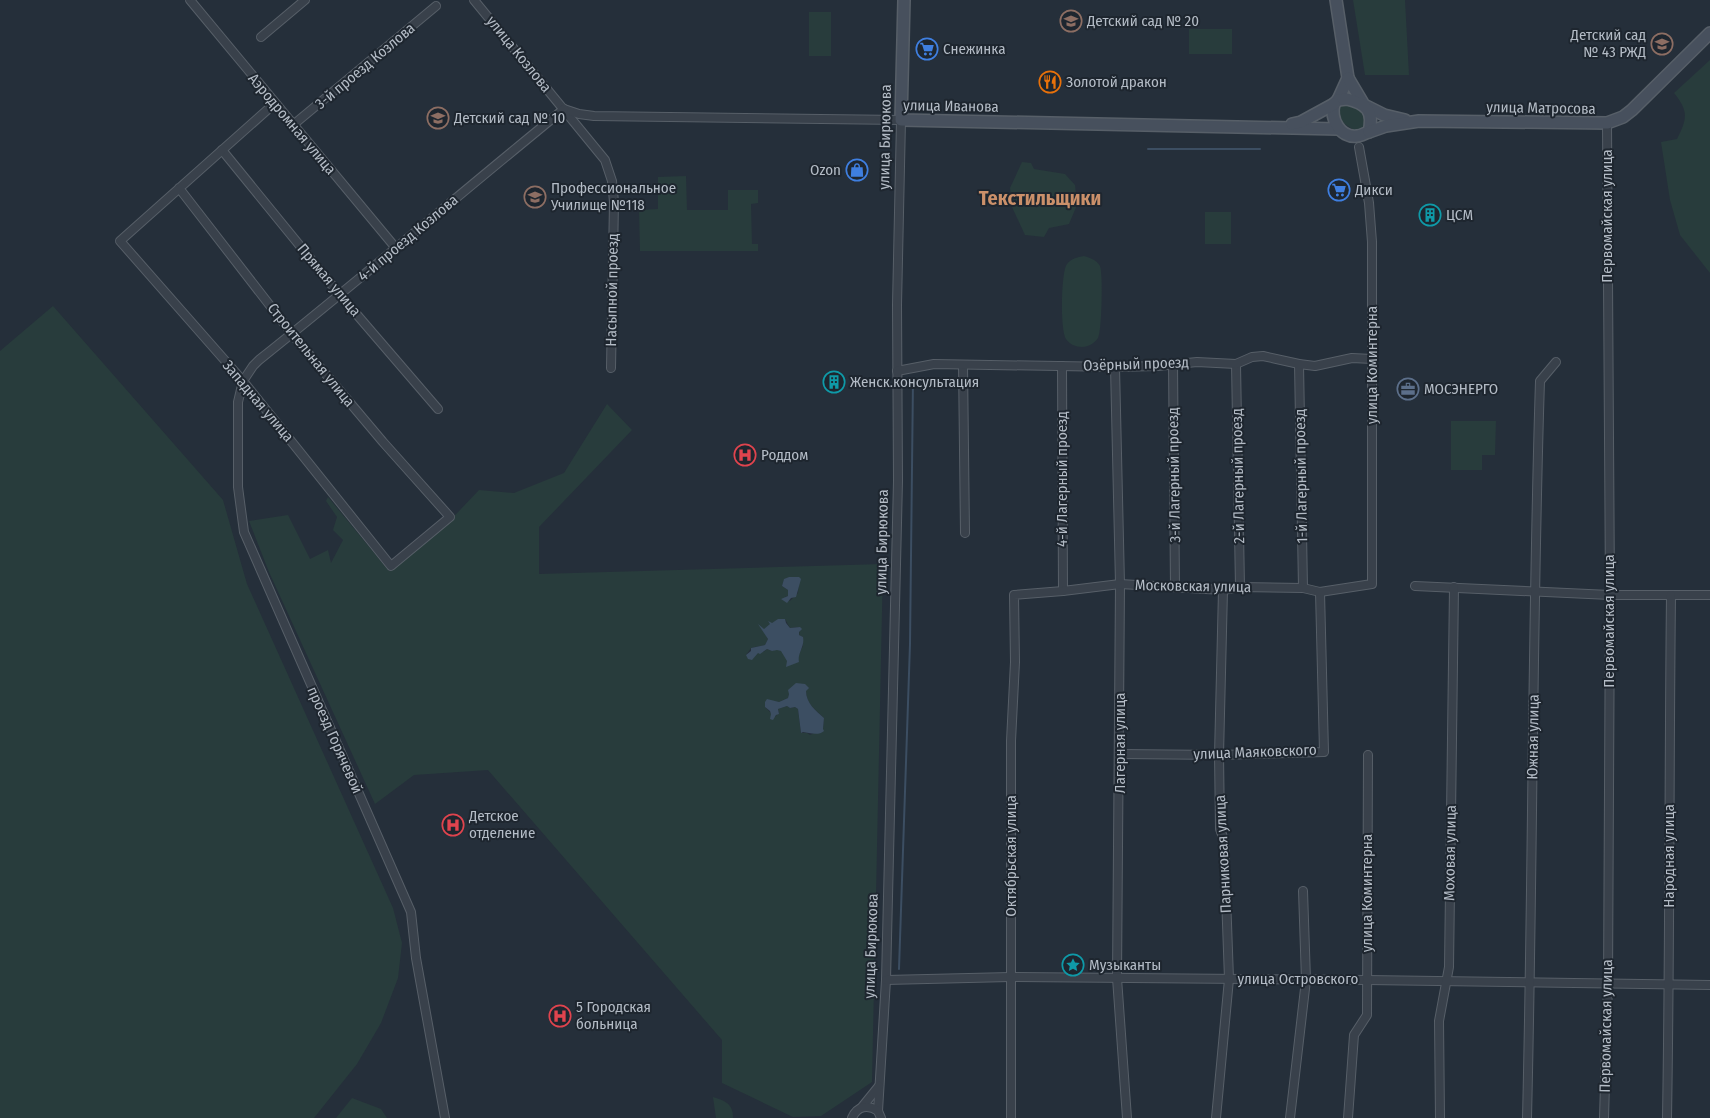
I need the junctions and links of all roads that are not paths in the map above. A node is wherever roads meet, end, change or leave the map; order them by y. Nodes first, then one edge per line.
1 (190, 0) edge
2 (305, 0) edge
3 (474, 0) edge
4 (904, 0) edge
5 (1336, 0) edge
6 (436, 6) dead end
7 (261, 37) dead end
8 (1708, 40) edge
9 (1348, 78) junction
10 (1336, 102) junction
11 (275, 103) junction
12 (1364, 105) junction
13 (564, 109) junction
14 (901, 120) junction
15 (1415, 122) junction
16 (1607, 124) junction
17 (293, 125) junction
18 (1276, 127) junction
19 (1341, 131) junction
20 (1369, 132) junction
21 (1359, 147) junction
22 (222, 150) junction
23 (179, 188) junction
24 (395, 247) junction
25 (340, 295) junction
26 (292, 334) junction
27 (1372, 359) junction
28 (1556, 362) dead end
29 (1173, 364) junction
30 (1236, 364) junction
31 (1299, 364) junction
32 (963, 365) junction
33 (252, 366) joint
34 (1062, 366) junction
35 (1115, 367) junction
36 (611, 368) dead end
37 (897, 371) junction
38 (242, 381) junction
39 (438, 409) dead end
40 (965, 533) dead end
41 (391, 566) joint
42 (1120, 584) junction
43 (1372, 584) joint
44 (1415, 586) dead end
45 (1175, 587) junction
46 (1240, 587) junction
47 (1454, 587) junction
48 (1304, 588) junction
49 (1223, 590) junction
50 (1063, 591) junction
51 (1534, 591) junction
52 (1320, 592) junction
53 (1014, 595) joint
54 (1610, 595) junction
55 (1671, 595) junction
56 (1710, 595) edge
57 (1120, 754) junction
58 (1219, 755) junction
59 (1368, 755) dead end
60 (1303, 891) dead end
61 (1010, 977) junction
62 (1117, 978) junction
63 (1229, 979) junction
64 (886, 980) junction
65 (1306, 980) junction
66 (1366, 980) junction
67 (1445, 982) junction
68 (1530, 982) junction
69 (1669, 983) junction
70 (1608, 984) junction
71 (1710, 985) edge
72 (880, 1084) junction
73 (862, 1107) junction
74 (880, 1114) edge
75 (445, 1118) edge
76 (852, 1118) edge
77 (1011, 1118) edge
78 (1127, 1118) edge
79 (1216, 1118) edge
80 (1290, 1118) edge
81 (1348, 1118) edge
82 (1440, 1118) edge
83 (1527, 1118) edge
84 (1604, 1118) edge
85 (1667, 1118) edge

1 - 11 street, Аэродромная улица
2 - 7 street
3 - 13 street, улица Козлова
4 - 14 street, улица Бирюкова
5 - 9 street
6 - 17 street, 3-й проезд Козлова
8 - 16 street, улица Матросова
9 - 10 street
9 - 12 street
10 - 12 street
10 - 18 street
10 - 19 street
11 - 17 street, Аэродромная улица
11 - 22 street
12 - 15 street
12 - 20 street
13 - 14 street, улица Иванова
13 - 24 street, 4-й проезд Козлова
13 - 36 street, Насыпной проезд
14 - 18 street, улица Иванова
14 - 37 street, улица Бирюкова
15 - 16 street, улица Матросова
15 - 20 street, улица Матросова
16 - 54 street, Первомайская улица
17 - 24 street, Аэродромная улица
18 - 19 street, улица Иванова
19 - 20 street
19 - 21 street
20 - 21 street
21 - 27 street, улица Коминтерна
22 - 23 street
22 - 25 street, Прямая улица
23 - 26 street, Строительная улица
23 - 38 street, Западная улица
24 - 25 street, 4-й проезд Козлова
25 - 26 street, 4-й проезд Козлова
25 - 39 street, Прямая улица
26 - 33 street, 4-й проезд Козлова
26 - 41 street, Строительная улица
27 - 31 street, Озёрный проезд
27 - 43 street, улица Коминтерна
28 - 51 street, Южная улица
29 - 30 street, Озёрный проезд
29 - 35 street, Озёрный проезд
29 - 45 street, 3-й Лагерный проезд
30 - 31 street, Озёрный проезд
30 - 46 street, 2-й Лагерный проезд
31 - 48 street, 1-й Лагерный проезд
32 - 34 street, Озёрный проезд
32 - 37 street, Озёрный проезд
32 - 40 street
33 - 38 street, проезд Горячевой
34 - 35 street, Озёрный проезд
34 - 50 street, 4-й Лагерный проезд
35 - 42 street, Лагерная улица
37 - 64 street, улица Бирюкова
38 - 41 street, Западная улица
38 - 75 street, проезд Горячевой
42 - 45 street, Московская улица
42 - 50 street, Московская улица
42 - 57 street, Лагерная улица
43 - 52 street, Московская улица
44 - 47 street
45 - 49 street, Московская улица
46 - 48 street, Московская улица
46 - 49 street, Московская улица
47 - 51 street
47 - 67 street, Моховая улица
48 - 52 street, Московская улица
49 - 58 street, Парниковая улица
50 - 53 street, Московская улица
51 - 54 street
51 - 68 street, Южная улица
52 - 58 street, улица Маяковского
53 - 61 street, Октябрьская улица
54 - 55 street
54 - 70 street, Первомайская улица
55 - 56 street
55 - 69 street, Народная улица
57 - 58 street, улица Маяковского
57 - 62 street, Лагерная улица
58 - 63 street, Парниковая улица
59 - 66 street, улица Коминтерна
60 - 65 street
61 - 62 street, улица Островского
61 - 64 street, улица Островского
61 - 77 street, Октябрьская улица
62 - 63 street, улица Островского
62 - 78 street, Лагерная улица
63 - 65 street, улица Островского
63 - 79 street, Парниковая улица
64 - 72 street, улица Бирюкова
65 - 66 street, улица Островского
65 - 80 street
66 - 67 street, улица Островского
66 - 81 street, улица Коминтерна
67 - 68 street, улица Островского
67 - 82 street, Моховая улица
68 - 70 street, улица Островского
68 - 83 street, Южная улица
69 - 70 street, улица Островского
69 - 71 street, улица Островского
69 - 85 street, Народная улица
70 - 84 street, Первомайская улица
72 - 73 street
72 - 74 street, улица Бирюкова
73 - 74 street, улица Бирюкова
73 - 76 street

